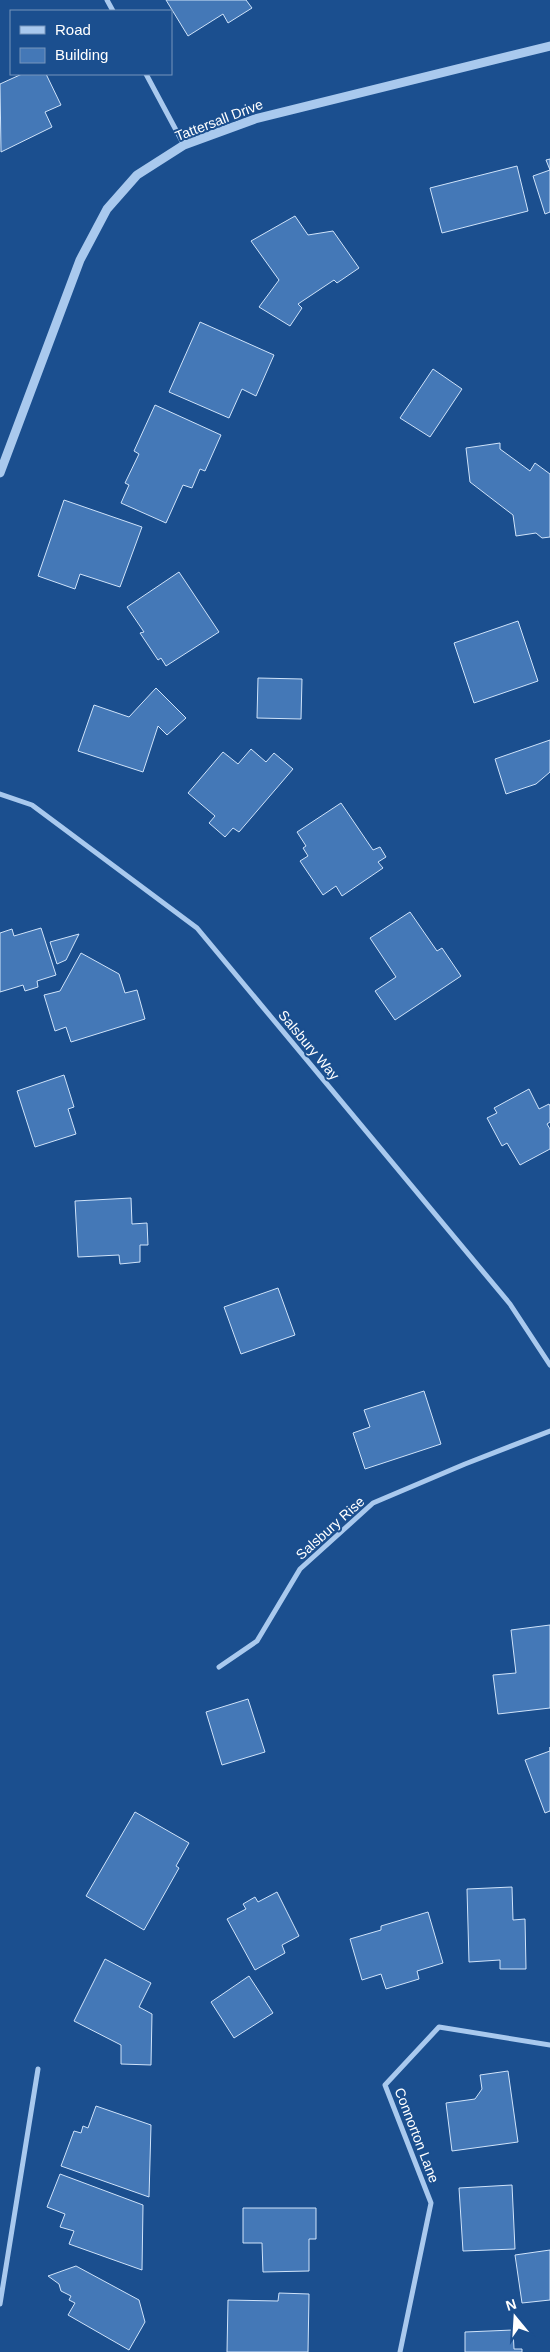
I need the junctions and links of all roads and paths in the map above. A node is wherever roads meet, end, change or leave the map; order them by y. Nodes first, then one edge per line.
1 (550, 46) edge
2 (147, 75) edge
3 (184, 146) junction
4 (0, 473) edge
5 (0, 794) edge
6 (550, 1365) edge
7 (550, 1431) edge
8 (219, 1667) dead end
9 (550, 2045) edge
10 (38, 2069) dead end
11 (0, 2304) edge
12 (400, 2352) edge

1 - 3 street, Tattersall Drive
2 - 3 street
3 - 4 street, Tattersall Drive
5 - 6 street, Salsbury Way
7 - 8 street, Salsbury Rise
9 - 12 street, Connorton Lane
10 - 11 street

